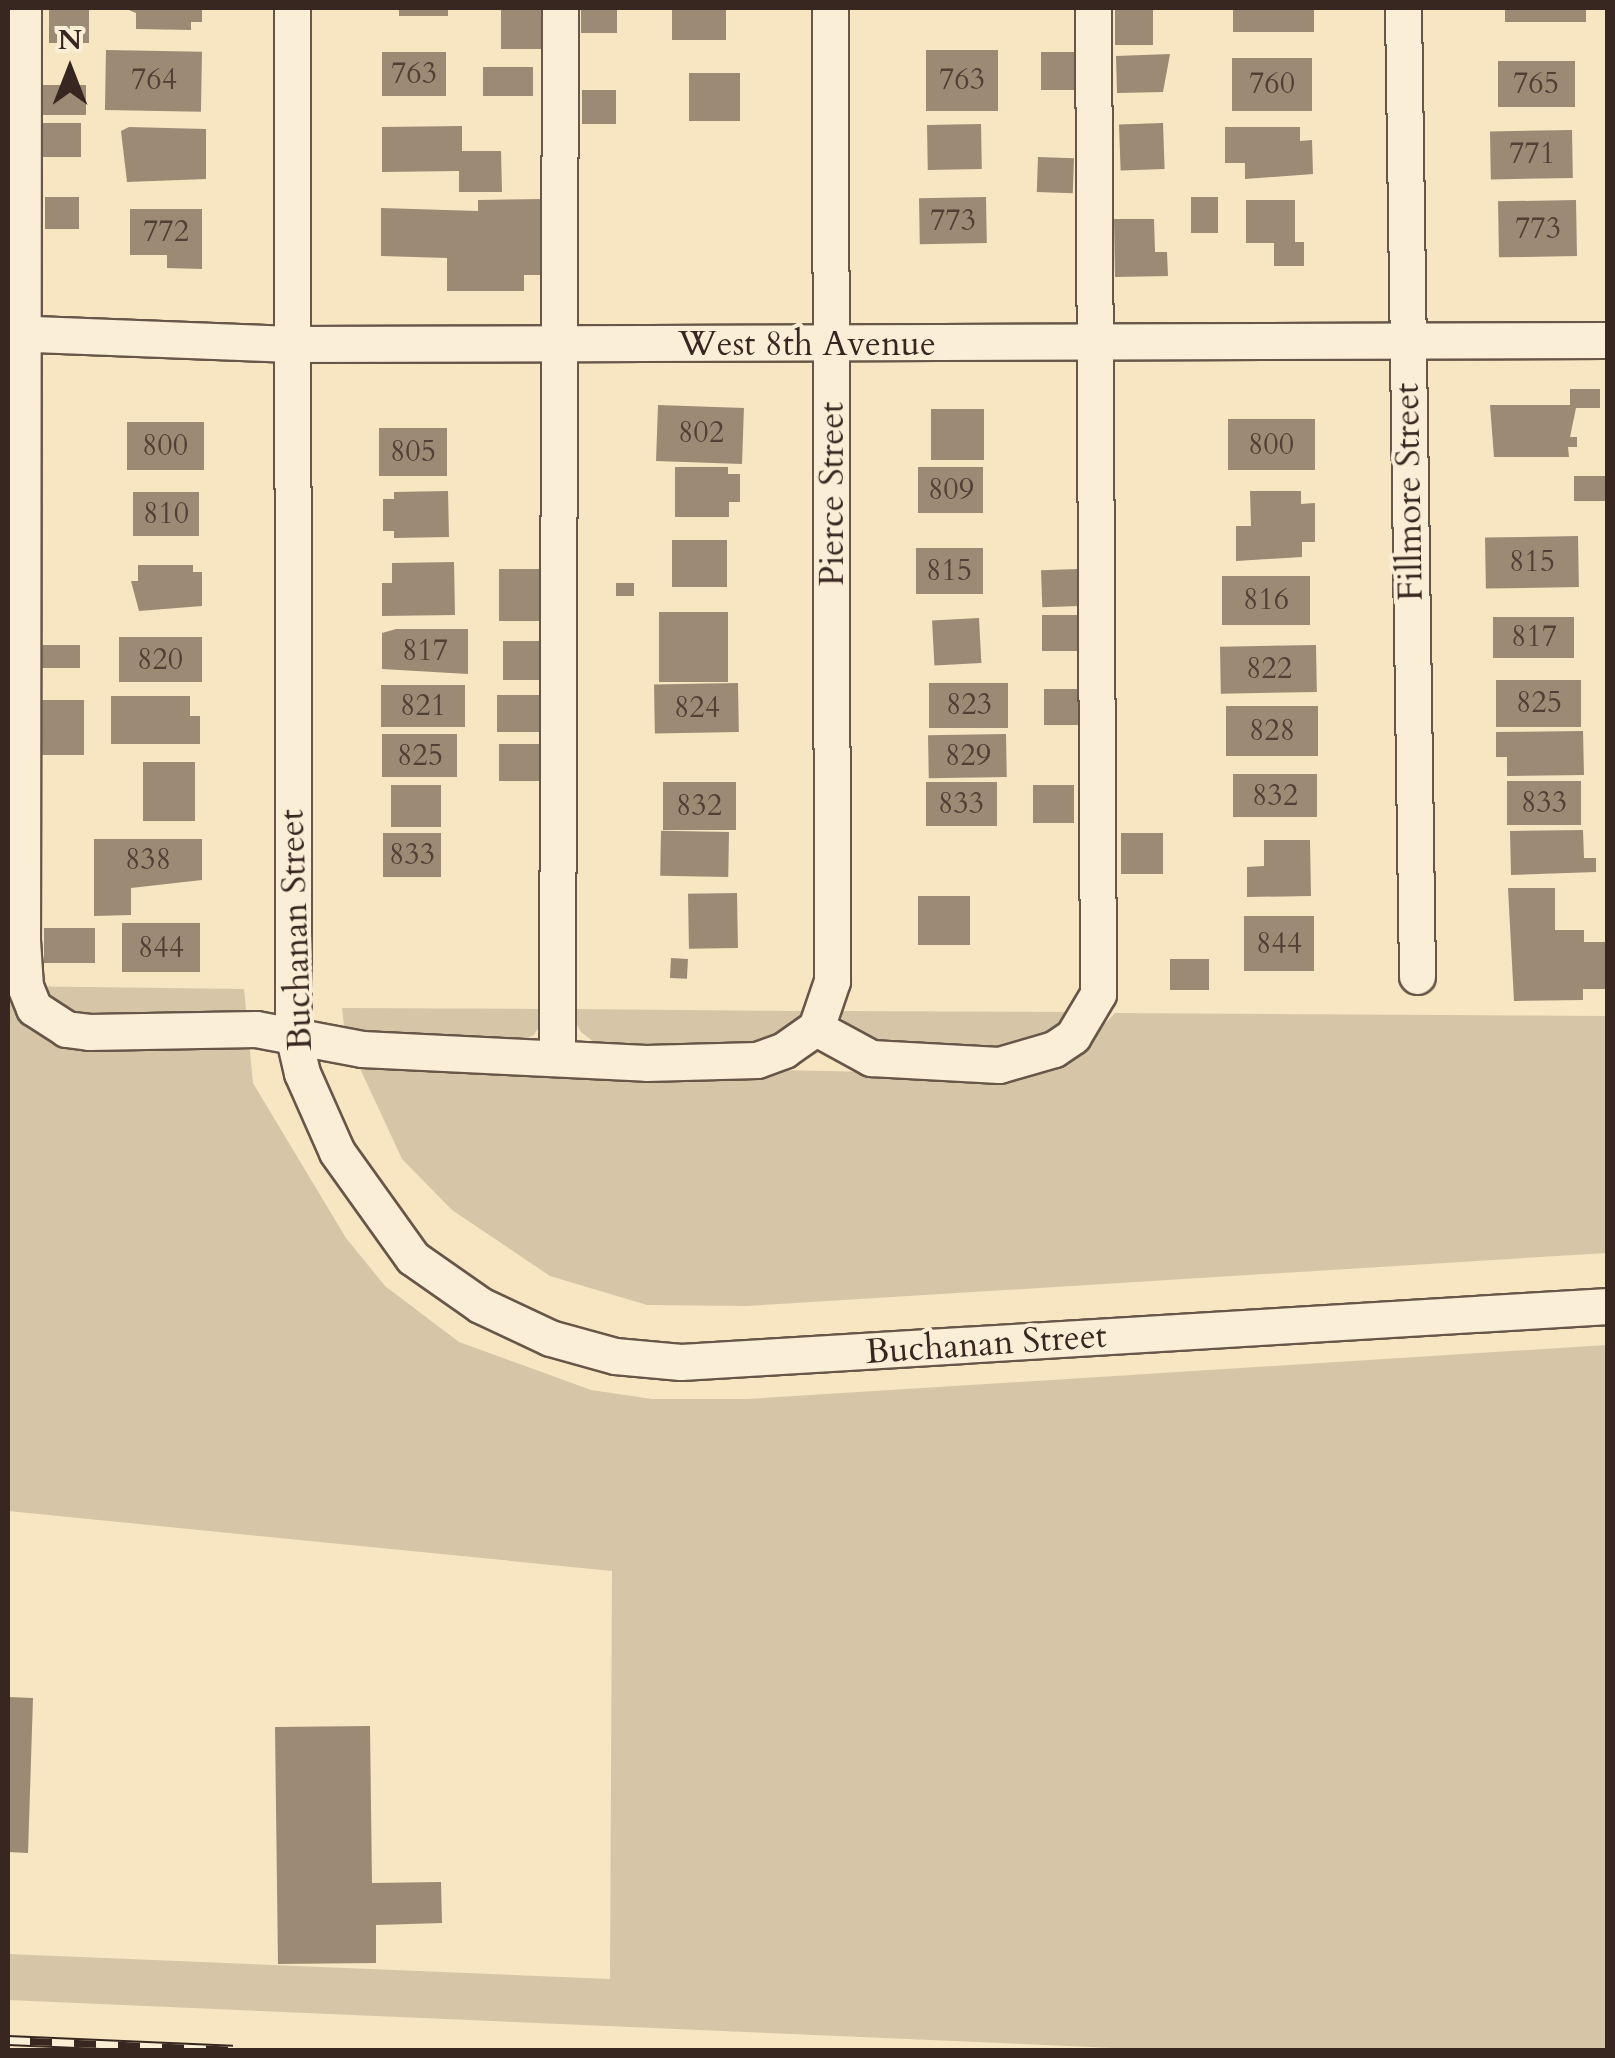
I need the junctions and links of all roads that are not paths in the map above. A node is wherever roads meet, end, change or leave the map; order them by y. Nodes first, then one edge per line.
1 (23, 8) edge
2 (292, 8) edge
3 (560, 8) edge
4 (830, 8) edge
5 (1094, 8) edge
6 (1403, 8) edge
7 (15, 335) edge
8 (1608, 340) edge
9 (1406, 342) junction
10 (1095, 343) junction
11 (292, 344) junction
12 (560, 344) junction
13 (832, 344) junction
14 (1417, 976) dead end
15 (816, 1028) junction
16 (293, 1034) junction
17 (557, 1058) junction
18 (1608, 1306) edge

1 - 7 street
2 - 11 street, Buchanan Street
3 - 12 street
4 - 13 street, Pierce Street
5 - 10 street
6 - 9 street, Fillmore Street
7 - 11 street, West 8th Avenue
7 - 16 street
8 - 9 street, West 8th Avenue
9 - 10 street, West 8th Avenue
9 - 14 street, Fillmore Street
10 - 13 street, West 8th Avenue
10 - 15 street
11 - 12 street, West 8th Avenue
11 - 16 street, Buchanan Street
12 - 13 street, West 8th Avenue
12 - 17 street
13 - 15 street, Pierce Street
15 - 17 street
16 - 17 street
16 - 18 street, Buchanan Street

